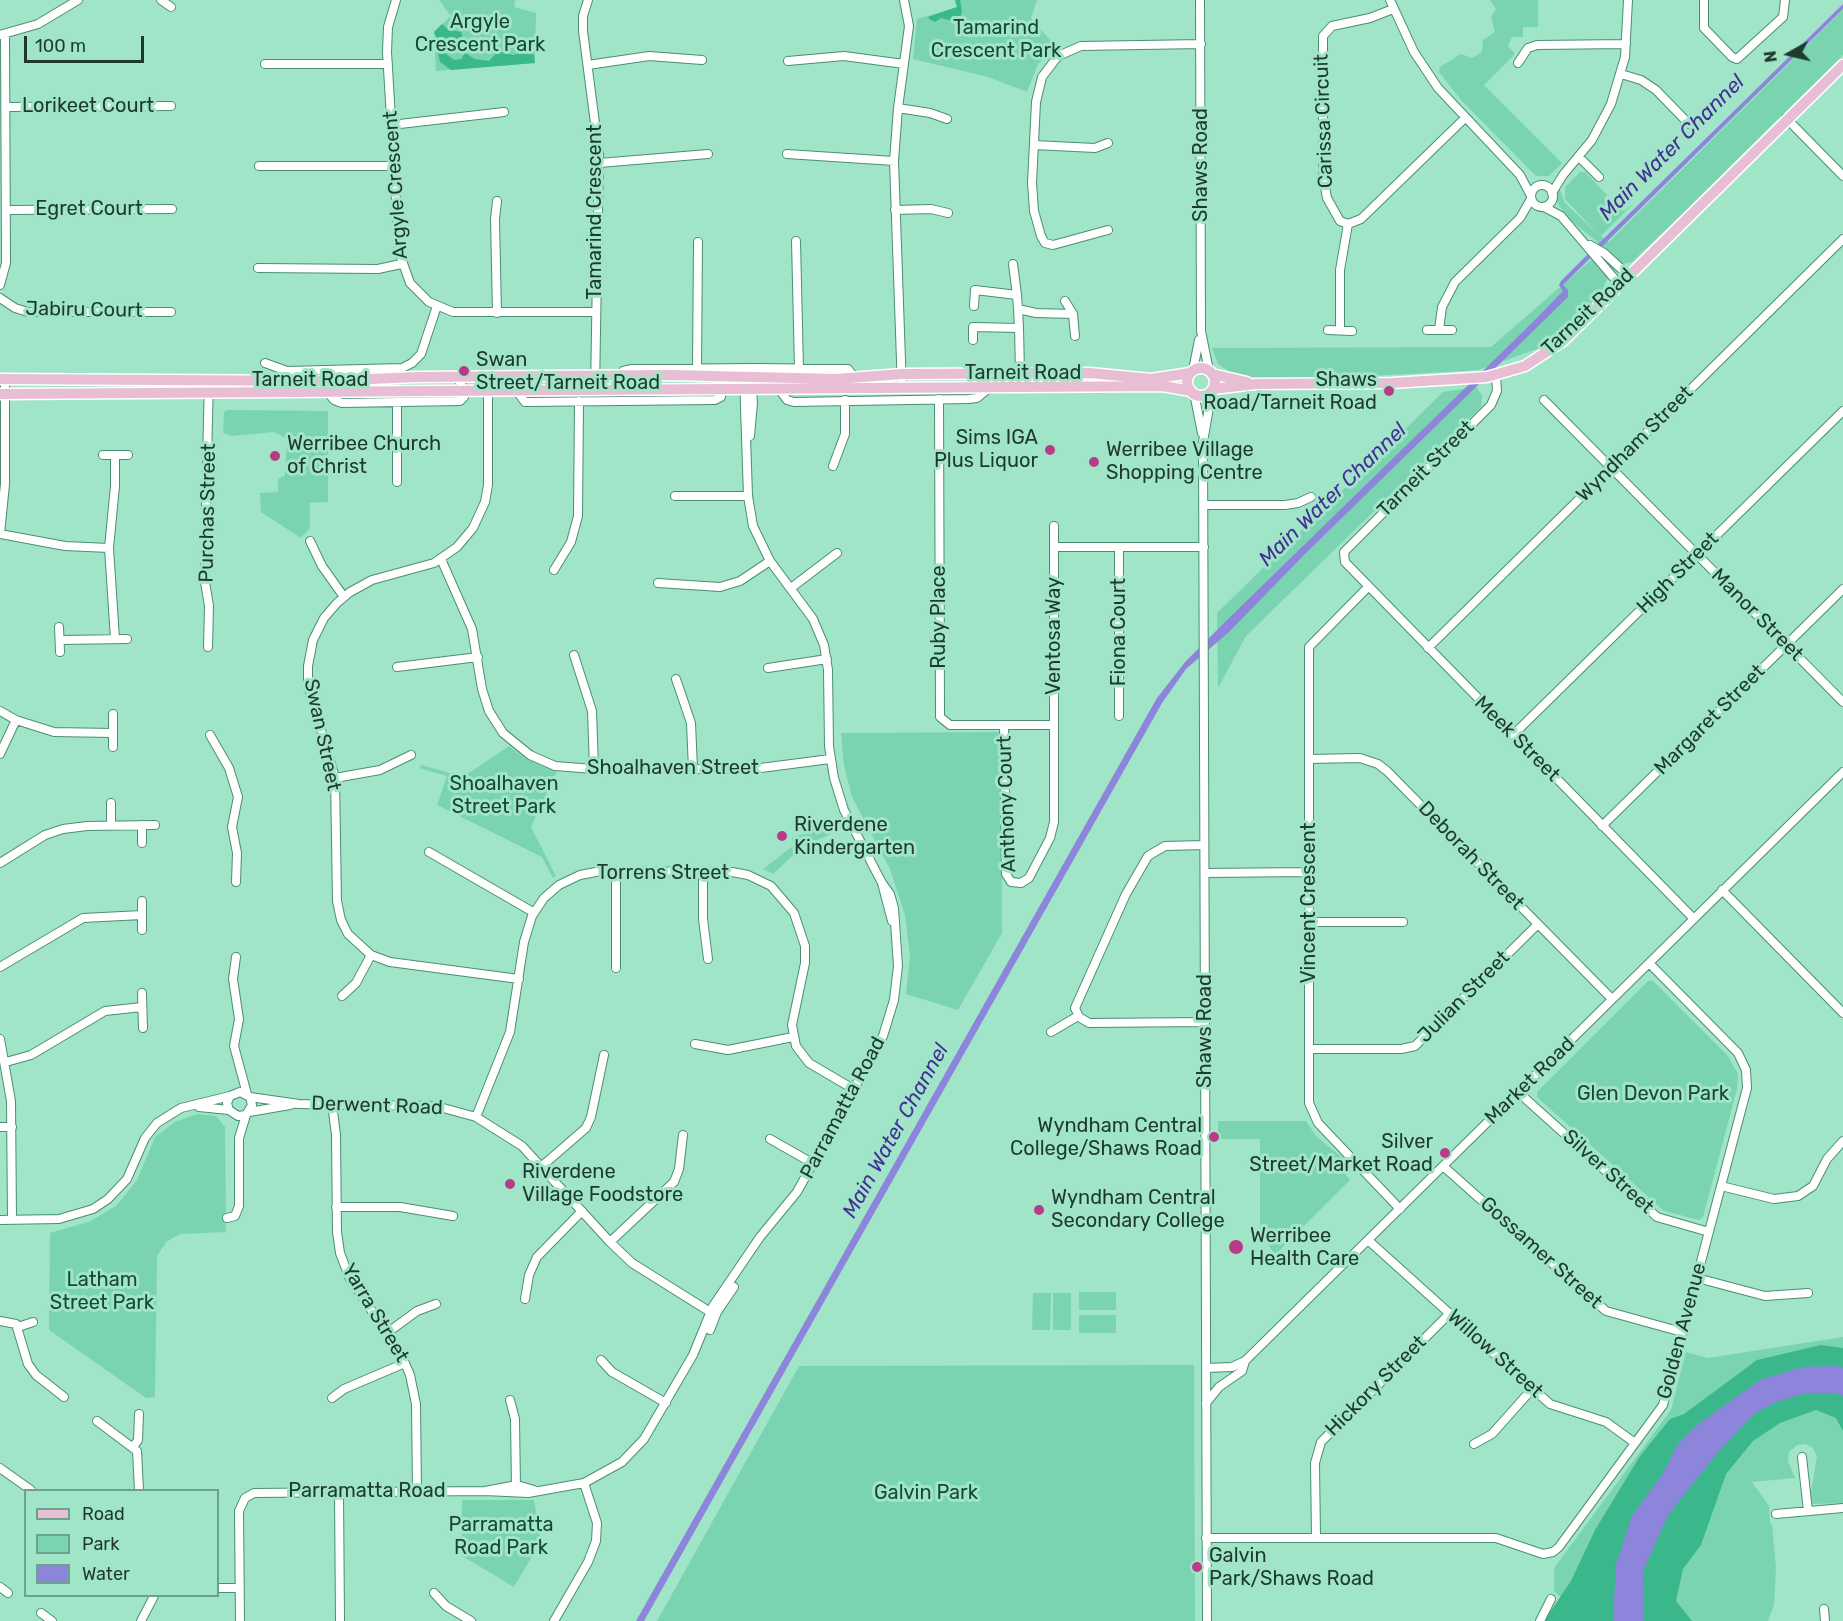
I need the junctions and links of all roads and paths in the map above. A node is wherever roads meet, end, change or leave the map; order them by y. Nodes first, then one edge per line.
1 (78, 0) edge
2 (161, 0) edge
3 (396, 0) edge
4 (588, 0) edge
5 (904, 0) edge
6 (1200, 0) edge
7 (1628, 0) edge
8 (1704, 0) edge
9 (1785, 0) edge
10 (1391, 4) edge
11 (171, 7) dead end
12 (2, 34) edge
13 (1200, 44) junction
14 (1626, 44) junction
15 (702, 60) dead end
16 (789, 62) dead end
17 (1518, 63) dead end
18 (265, 64) dead end
19 (388, 64) junction
20 (904, 64) junction
21 (588, 65) junction
22 (1843, 65) edge
23 (1621, 74) junction
24 (171, 106) dead end
25 (6, 107) junction
26 (898, 108) junction
27 (504, 112) dead end
28 (1465, 118) junction
29 (1786, 118) junction
30 (947, 119) dead end
31 (1689, 124) dead end
32 (391, 125) junction
33 (3, 137) edge
34 (1108, 143) dead end
35 (1034, 145) junction
36 (708, 154) dead end
37 (787, 154) dead end
38 (1579, 158) junction
39 (894, 161) junction
40 (599, 163) junction
41 (259, 166) dead end
42 (394, 166) junction
43 (1520, 175) junction
44 (1563, 176) junction
45 (1599, 177) dead end
46 (1843, 177) edge
47 (1541, 186) junction
48 (1552, 196) junction
49 (1531, 197) junction
50 (497, 201) dead end
51 (1543, 207) junction
52 (172, 209) dead end
53 (6, 210) junction
54 (895, 210) junction
55 (948, 213) dead end
56 (1561, 216) junction
57 (1520, 218) junction
58 (1348, 224) junction
59 (1108, 230) dead end
60 (1843, 239) edge
61 (795, 241) dead end
62 (698, 242) dead end
63 (1587, 244) junction
64 (401, 264) junction
65 (1013, 264) dead end
66 (258, 268) dead end
67 (1628, 275) junction
68 (1619, 284) junction
69 (0, 285) edge
70 (1017, 295) junction
71 (0, 298) edge
72 (1065, 301) dead end
73 (437, 306) junction
74 (974, 306) dead end
75 (1018, 309) junction
76 (171, 312) dead end
77 (595, 312) junction
78 (497, 313) junction
79 (1072, 314) junction
80 (1019, 328) junction
81 (1328, 330) dead end
82 (1340, 330) junction
83 (1427, 330) dead end
84 (1439, 330) junction
85 (1452, 330) dead end
86 (1201, 331) junction
87 (1352, 331) dead end
88 (1075, 336) dead end
89 (973, 339) dead end
90 (265, 363) dead end
91 (696, 368) junction
92 (799, 369) junction
93 (1192, 372) junction
94 (1211, 372) junction
95 (1020, 373) junction
96 (1039, 373) junction
97 (1064, 373) junction
98 (899, 374) junction
99 (1496, 375) junction
100 (489, 376) junction
101 (595, 376) junction
102 (621, 376) junction
103 (457, 377) junction
104 (714, 377) junction
105 (748, 377) junction
106 (855, 378) junction
107 (2, 379) edge
108 (39, 379) junction
109 (209, 379) junction
110 (1256, 384) junction
111 (779, 389) junction
112 (900, 389) junction
113 (988, 389) junction
114 (1039, 389) junction
115 (1063, 389) junction
116 (516, 390) junction
117 (595, 390) junction
118 (621, 390) junction
119 (722, 390) junction
120 (748, 390) junction
121 (1212, 390) junction
122 (327, 391) junction
123 (465, 391) junction
124 (488, 391) junction
125 (1192, 392) junction
126 (2, 394) edge
127 (103, 394) junction
128 (209, 394) junction
129 (939, 399) junction
130 (845, 400) junction
131 (1544, 400) dead end
132 (579, 401) junction
133 (397, 402) junction
134 (1843, 411) edge
135 (1203, 442) junction
136 (104, 455) dead end
137 (128, 455) dead end
138 (115, 456) junction
139 (3, 460) edge
140 (833, 466) dead end
141 (1611, 468) junction
142 (397, 482) dead end
143 (675, 496) dead end
144 (748, 496) junction
145 (1311, 497) dead end
146 (1204, 505) junction
147 (1054, 526) dead end
148 (0, 534) edge
149 (310, 541) dead end
150 (1054, 547) junction
151 (1204, 547) junction
152 (109, 548) junction
153 (1119, 548) junction
154 (837, 553) dead end
155 (1697, 555) junction
156 (1344, 558) joint
157 (437, 561) junction
158 (770, 561) junction
159 (554, 570) dead end
160 (658, 583) dead end
161 (1368, 587) junction
162 (791, 588) junction
163 (1843, 589) edge
164 (344, 597) junction
165 (59, 627) dead end
166 (115, 639) junction
167 (127, 639) dead end
168 (60, 640) junction
169 (1786, 645) junction
170 (208, 647) dead end
171 (1428, 648) junction
172 (60, 652) dead end
173 (574, 655) dead end
174 (478, 657) junction
175 (827, 659) junction
176 (397, 667) dead end
177 (768, 668) dead end
178 (676, 679) dead end
179 (1843, 702) edge
180 (0, 711) edge
181 (113, 714) dead end
182 (1119, 716) dead end
183 (16, 720) junction
184 (1054, 725) junction
185 (1004, 726) junction
186 (112, 733) junction
187 (210, 735) dead end
188 (1513, 735) junction
189 (113, 747) dead end
190 (0, 754) edge
191 (411, 755) dead end
192 (830, 759) junction
193 (1309, 759) junction
194 (594, 769) junction
195 (693, 769) junction
196 (1843, 772) edge
197 (334, 778) junction
198 (111, 803) dead end
199 (111, 825) junction
200 (142, 825) junction
201 (155, 825) dead end
202 (1602, 826) junction
203 (142, 843) dead end
204 (1204, 845) junction
205 (429, 852) dead end
206 (0, 862) edge
207 (616, 871) junction
208 (703, 871) junction
209 (1204, 873) junction
210 (1309, 873) junction
211 (236, 882) dead end
212 (1722, 890) junction
213 (142, 901) dead end
214 (533, 912) junction
215 (142, 915) junction
216 (1694, 919) junction
217 (1309, 922) junction
218 (1402, 922) dead end
219 (1538, 924) junction
220 (142, 930) dead end
221 (371, 955) junction
222 (236, 957) dead end
223 (708, 959) dead end
224 (1649, 963) junction
225 (0, 967) edge
226 (616, 968) dead end
227 (519, 979) junction
228 (142, 993) dead end
229 (342, 996) dead end
230 (1612, 999) junction
231 (142, 1007) junction
232 (1843, 1012) edge
233 (1078, 1016) junction
234 (1205, 1022) junction
235 (143, 1028) dead end
236 (1051, 1032) dead end
237 (793, 1036) junction
238 (0, 1039) edge
239 (695, 1044) dead end
240 (1309, 1050) junction
241 (604, 1055) dead end
242 (6, 1062) junction
243 (240, 1075) junction
244 (1747, 1075) junction
245 (1759, 1076) dead end
246 (855, 1089) junction
247 (1518, 1092) junction
248 (231, 1095) junction
249 (248, 1096) junction
250 (299, 1104) junction
251 (336, 1104) junction
252 (192, 1106) junction
253 (230, 1112) junction
254 (248, 1113) junction
255 (476, 1117) junction
256 (0, 1127) edge
257 (12, 1127) junction
258 (683, 1135) dead end
259 (239, 1138) junction
260 (770, 1139) dead end
261 (1843, 1141) edge
262 (814, 1164) junction
263 (542, 1166) junction
264 (1443, 1166) junction
265 (1721, 1186) junction
266 (336, 1208) junction
267 (1400, 1209) junction
268 (582, 1211) junction
269 (453, 1216) dead end
270 (227, 1218) dead end
271 (0, 1220) edge
272 (12, 1220) junction
273 (1709, 1232) junction
274 (1369, 1241) junction
275 (610, 1242) junction
276 (1697, 1278) junction
277 (1808, 1293) dead end
278 (525, 1299) dead end
279 (436, 1304) dead end
280 (714, 1310) junction
281 (1450, 1313) junction
282 (0, 1321) edge
283 (33, 1322) dead end
284 (18, 1327) junction
285 (1682, 1332) junction
286 (387, 1333) junction
287 (601, 1360) dead end
288 (1245, 1361) junction
289 (405, 1363) junction
290 (1206, 1368) junction
291 (1533, 1388) junction
292 (64, 1397) dead end
293 (332, 1398) dead end
294 (510, 1400) dead end
295 (666, 1403) junction
296 (1206, 1404) junction
297 (139, 1414) dead end
298 (97, 1421) dead end
299 (1635, 1443) junction
300 (1474, 1444) dead end
301 (133, 1447) junction
302 (1802, 1457) dead end
303 (0, 1468) edge
304 (584, 1483) junction
305 (516, 1488) junction
306 (28, 1489) edge
307 (139, 1489) edge
308 (417, 1491) junction
309 (339, 1492) junction
310 (1843, 1508) edge
311 (1808, 1511) junction
312 (1776, 1514) dead end
313 (1206, 1538) junction
314 (1316, 1538) junction
315 (0, 1587) edge
316 (219, 1588) edge
317 (236, 1588) junction
318 (8, 1593) dead end
319 (434, 1593) dead end
320 (153, 1597) edge
321 (1551, 1599) dead end
322 (1824, 1609) dead end
323 (41, 1613) dead end
324 (240, 1616) edge
325 (52, 1621) edge
326 (141, 1621) edge
327 (340, 1621) edge
328 (471, 1621) edge
329 (554, 1621) edge
330 (1207, 1621) edge
331 (1540, 1621) edge
332 (1825, 1621) edge

1 - 12 street
2 - 11 street
3 - 19 street, Argyle Crescent
4 - 21 street, Tamarind Crescent
5 - 20 street
6 - 13 street, Shaws Road
7 - 14 street
8 - 9 street
10 - 28 street
10 - 58 street, Carissa Circuit
12 - 25 street
13 - 35 street
13 - 86 street, Shaws Road
14 - 17 street
14 - 23 street
15 - 21 street
16 - 20 street
18 - 19 street
19 - 32 street, Argyle Crescent
20 - 26 street
21 - 40 street, Tamarind Crescent
22 - 29 main road, Tarneit Road
23 - 31 street
23 - 38 street
24 - 25 street, Lorikeet Court
25 - 33 street
26 - 30 street
26 - 39 street
27 - 32 street
28 - 43 street
28 - 58 street
29 - 46 street
29 - 67 main road, Tarneit Road
32 - 42 street, Argyle Crescent
33 - 53 street
34 - 35 street
35 - 59 street
36 - 40 street
37 - 39 street
38 - 44 street
38 - 45 street
39 - 54 street
40 - 77 street, Tamarind Crescent
41 - 42 street
42 - 64 street, Argyle Crescent
43 - 47 street
43 - 49 street
44 - 47 street
44 - 48 street
47 - 48 street
47 - 49 street
48 - 51 street
48 - 56 street
49 - 51 street
49 - 57 street
50 - 78 street
51 - 56 street
51 - 57 street
52 - 53 street, Egret Court
53 - 69 street
54 - 55 street
54 - 98 street
56 - 63 street
57 - 84 street
58 - 82 street
60 - 141 street, Wyndham Street
61 - 92 street
62 - 91 street
63 - 67 street
63 - 68 street
64 - 66 street
64 - 73 street, Argyle Crescent
65 - 70 street
67 - 68 main road, Tarneit Road
68 - 99 main road, Tarneit Road
70 - 74 street
70 - 75 street
71 - 76 street, Jabiru Court
72 - 79 street
73 - 78 street, Argyle Crescent
73 - 90 street
75 - 79 street
75 - 80 street
77 - 78 street, Argyle Crescent
77 - 101 street, Tamarind Crescent
79 - 88 street
80 - 89 street
80 - 95 street
81 - 82 street
82 - 87 street
83 - 84 street
84 - 85 street
86 - 93 street, Shaws Road
86 - 94 street, Shaws Road
91 - 92 street, Tarneit Road
91 - 102 street, Tarneit Road
92 - 106 street, Tarneit Road
93 - 94 main road
93 - 97 main road, Tarneit Road
93 - 125 main road
94 - 110 main road, Tarneit Road
94 - 121 main road
95 - 96 main road, Tarneit Road
95 - 98 main road, Tarneit Road
96 - 97 main road, Tarneit Road
96 - 114 main road
97 - 115 main road
98 - 106 main road, Tarneit Road
98 - 112 street
99 - 110 main road, Tarneit Road
99 - 156 street, Tarneit Street
100 - 101 main road, Tarneit Road
100 - 103 main road, Tarneit Road
100 - 124 street, Swan Street
101 - 102 main road, Tarneit Road
101 - 117 street, Tamarind Crescent
102 - 104 main road, Tarneit Road
102 - 118 main road
103 - 109 main road, Tarneit Road
103 - 123 street
104 - 105 main road, Tarneit Road
104 - 119 street
105 - 106 main road, Tarneit Road
105 - 120 street, Parramatta Road
107 - 108 main road, Tarneit Road
107 - 126 street
108 - 109 main road, Tarneit Road
108 - 127 main road
109 - 128 street, Purchas Street
110 - 121 main road, Tarneit Road
111 - 112 main road, Tarneit Road
111 - 120 main road, Tarneit Road
111 - 130 street, Tarneit Road
112 - 113 main road, Tarneit Road
113 - 114 main road, Tarneit Road
113 - 129 street, Tarneit Road
114 - 115 main road, Tarneit Road
115 - 125 main road, Tarneit Road
116 - 117 main road, Tarneit Road
116 - 124 main road, Tarneit Road
116 - 132 street, Tarneit Road
117 - 118 main road, Tarneit Road
118 - 119 main road, Tarneit Road
119 - 120 main road, Tarneit Road
119 - 132 street, Tarneit Road
120 - 144 street, Parramatta Road
121 - 125 main road
121 - 135 street, Shaws Road
122 - 123 main road, Tarneit Road
122 - 128 main road, Tarneit Road
122 - 133 street, Tarneit Road
123 - 124 main road, Tarneit Road
123 - 133 street, Tarneit Road
124 - 157 street, Swan Street
125 - 135 street, Shaws Road
126 - 127 main road, Tarneit Road
126 - 139 street
127 - 128 main road, Tarneit Road
128 - 170 street, Purchas Street
129 - 130 street, Tarneit Road
129 - 185 street, Ruby Place
130 - 140 street
131 - 141 street, Manor Street
132 - 159 street
133 - 142 street
134 - 155 street, High Street
135 - 146 street, Shaws Road
136 - 138 street
137 - 138 street
138 - 152 street
139 - 148 street
141 - 155 street, Manor Street
141 - 171 street, Wyndham Street
143 - 144 street
144 - 158 street, Parramatta Road
145 - 146 street
146 - 151 street, Shaws Road
147 - 150 street, Ventosa Way
148 - 152 street
149 - 164 street
150 - 153 street
150 - 184 street, Ventosa Way
151 - 153 street
151 - 204 street, Shaws Road
152 - 166 street
153 - 182 street, Fiona Court
154 - 162 street
155 - 169 street, Manor Street
155 - 188 street, High Street
156 - 161 street, Meek Street
157 - 164 street, Swan Street
157 - 174 street, Shoalhaven Street
158 - 160 street
158 - 162 street, Parramatta Road
161 - 171 street, Meek Street
161 - 193 street, Vincent Crescent
162 - 175 street, Parramatta Road
163 - 169 street, Margaret Street
164 - 197 street, Swan Street
165 - 168 street
166 - 167 street
166 - 168 street
168 - 172 street
169 - 179 street, Manor Street
169 - 202 street, Margaret Street
171 - 188 street, Meek Street
173 - 194 street
174 - 176 street
174 - 194 street, Shoalhaven Street
175 - 177 street
175 - 192 street, Parramatta Road
178 - 195 street
180 - 183 street
181 - 186 street
183 - 186 street
183 - 190 street
184 - 185 street, Ruby Place
184 - 185 street, Anthony Court
186 - 189 street
187 - 211 street
188 - 202 street, Meek Street
191 - 197 street
192 - 195 street, Shoalhaven Street
192 - 246 street, Parramatta Road
193 - 210 street, Vincent Crescent
193 - 219 street, Deborah Street
194 - 195 street, Shoalhaven Street
196 - 212 street, Market Road
197 - 221 street, Swan Street
198 - 199 street
199 - 200 street
199 - 206 street
200 - 201 street
200 - 203 street
202 - 216 street, Meek Street
204 - 209 street, Shaws Road
204 - 233 street
205 - 214 street
207 - 208 street, Torrens Street
207 - 214 street, Torrens Street
207 - 226 street
208 - 223 street
208 - 237 street, Torrens Street
209 - 210 street
209 - 234 street, Shaws Road
210 - 217 street, Vincent Crescent
212 - 216 street, Market Road
212 - 232 street
213 - 215 street
214 - 227 street, Torrens Street
215 - 220 street
215 - 225 street
216 - 224 street, Market Road
217 - 218 street
217 - 240 street, Vincent Crescent
219 - 230 street, Deborah Street
219 - 240 street, Julian Street
221 - 227 street, Swan Street
221 - 229 street
222 - 243 street
224 - 230 street, Market Road
224 - 244 street
227 - 255 street, Torrens Street
228 - 231 street
230 - 247 street, Market Road
231 - 235 street
231 - 242 street
233 - 234 street
233 - 236 street
234 - 290 street, Shaws Road
237 - 239 street
237 - 246 street
238 - 242 street
240 - 267 street, Vincent Crescent
241 - 263 street
242 - 257 street
243 - 248 street
243 - 249 street
244 - 245 street
244 - 265 street, Golden Avenue
246 - 262 street, Parramatta Road
247 - 264 street, Market Road
247 - 273 street, Silver Street
248 - 249 street
248 - 252 street
248 - 253 street
249 - 250 street, Derwent Road
249 - 254 street
250 - 251 street, Derwent Road
250 - 254 street, Derwent Road
251 - 255 street, Derwent Road
251 - 266 street, Yarra Street
252 - 253 street
252 - 272 street
253 - 254 street
253 - 259 street
254 - 259 street
255 - 263 street, Derwent Road
256 - 257 street
257 - 272 street
258 - 275 street
259 - 270 street
260 - 262 street
261 - 265 street
262 - 280 street, Parramatta Road
263 - 268 street, Derwent Road
264 - 267 street, Market Road
264 - 285 street, Gossamer Street
265 - 273 street, Golden Avenue
266 - 269 street
266 - 286 street, Yarra Street
267 - 274 street, Market Road
268 - 275 street, Derwent Road
268 - 278 street
271 - 272 street
273 - 276 street, Golden Avenue
274 - 281 street, Willow Street
274 - 288 street, Market Road
275 - 280 street, Derwent Road
276 - 277 street
276 - 285 street, Golden Avenue
279 - 286 street
280 - 295 street, Parramatta Road
281 - 291 street, Willow Street
281 - 314 street, Hickory Street
282 - 284 street
283 - 284 street
284 - 292 street
285 - 299 street, Golden Avenue
286 - 289 street, Yarra Street
287 - 295 street
288 - 290 street
288 - 296 street, Market Road
289 - 293 street
289 - 308 street, Yarra Street
290 - 296 street, Shaws Road
291 - 299 street, Willow Street
291 - 300 street
294 - 305 street
295 - 304 street, Parramatta Road
296 - 313 street, Shaws Road
297 - 301 street
298 - 301 street
299 - 314 street, Golden Avenue
301 - 307 street
302 - 311 street
303 - 306 street
304 - 305 street, Parramatta Road
304 - 329 street
305 - 308 street, Parramatta Road
308 - 309 street, Parramatta Road
309 - 317 street, Parramatta Road
309 - 327 street
310 - 311 street
311 - 312 street
313 - 314 street
313 - 330 street, Shaws Road
315 - 318 street
316 - 317 street
317 - 324 street
319 - 328 street
320 - 326 street
321 - 331 street
322 - 332 street
323 - 325 street

